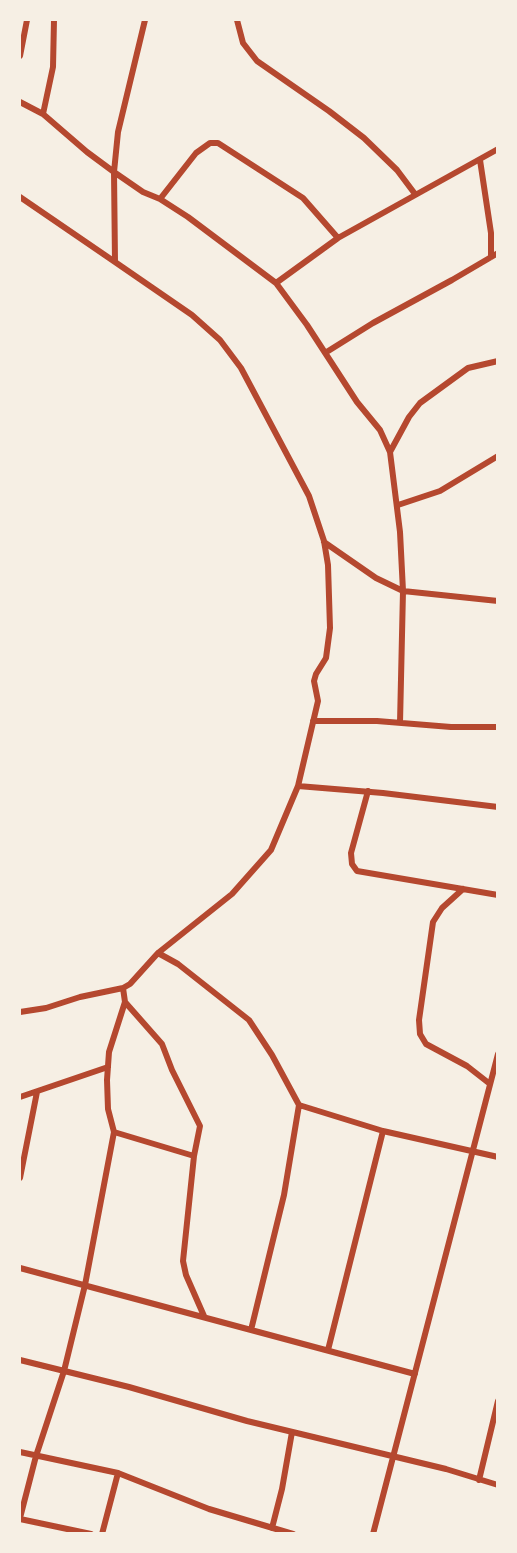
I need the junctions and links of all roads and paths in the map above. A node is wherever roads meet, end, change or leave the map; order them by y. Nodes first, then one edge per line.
1 (27, 20) edge
2 (54, 20) edge
3 (145, 20) edge
4 (237, 20) edge
5 (20, 56) edge
6 (20, 102) edge
7 (43, 114) junction
8 (498, 149) edge
9 (480, 160) junction
10 (114, 172) junction
11 (415, 194) junction
12 (20, 197) edge
13 (160, 199) junction
14 (338, 238) junction
15 (498, 253) edge
16 (491, 257) junction
17 (115, 262) junction
18 (276, 283) junction
19 (325, 353) junction
20 (498, 361) edge
21 (390, 452) junction
22 (498, 456) edge
23 (398, 505) junction
24 (324, 542) junction
25 (403, 591) junction
26 (498, 601) edge
27 (312, 721) junction
28 (400, 723) junction
29 (498, 727) edge
30 (298, 786) junction
31 (368, 791) junction
32 (498, 807) edge
33 (463, 889) junction
34 (498, 895) edge
35 (158, 953) junction
36 (123, 988) junction
37 (125, 1002) junction
38 (20, 1012) edge
39 (498, 1054) edge
40 (108, 1066) junction
41 (490, 1084) junction
42 (37, 1092) junction
43 (20, 1097) edge
44 (299, 1105) junction
45 (383, 1131) junction
46 (114, 1132) junction
47 (473, 1151) junction
48 (194, 1156) junction
49 (498, 1157) edge
50 (20, 1178) edge
51 (20, 1268) edge
52 (85, 1285) junction
53 (204, 1316) junction
54 (251, 1330) junction
55 (328, 1350) junction
56 (20, 1360) edge
57 (64, 1371) junction
58 (415, 1374) junction
59 (498, 1401) edge
60 (292, 1432) junction
61 (20, 1452) edge
62 (36, 1456) junction
63 (391, 1456) junction
64 (118, 1473) junction
65 (479, 1480) junction
66 (498, 1485) edge
67 (20, 1518) edge
68 (272, 1528) junction
69 (91, 1533) edge
70 (102, 1533) edge
71 (293, 1533) edge
72 (373, 1533) edge

1 - 5 street
2 - 7 street
3 - 10 street
4 - 11 street
6 - 7 street
7 - 10 street
8 - 9 street
9 - 11 street
9 - 16 street
10 - 13 street
10 - 17 street
11 - 14 street
12 - 17 street
13 - 14 street
13 - 18 street
14 - 18 street
15 - 16 street
16 - 19 street
17 - 24 street
18 - 19 street
19 - 21 street
20 - 21 street
21 - 23 street
22 - 23 street
23 - 25 street
24 - 25 street
24 - 27 street
25 - 26 street
25 - 28 street
27 - 28 street
27 - 30 street
28 - 29 street
30 - 31 street
30 - 35 street
31 - 32 street
31 - 33 street
33 - 34 street
33 - 41 street
35 - 36 street
35 - 44 street
36 - 37 street
36 - 38 street
37 - 40 street
37 - 48 street
39 - 41 street
40 - 42 street
40 - 46 street
41 - 47 street
42 - 43 street
42 - 50 street
44 - 45 street
44 - 54 street
45 - 47 street
45 - 55 street
46 - 48 street
46 - 52 street
47 - 49 street
47 - 58 street
48 - 53 street
51 - 52 street
52 - 53 street
52 - 57 street
53 - 54 street
54 - 55 street
55 - 58 street
56 - 57 street
57 - 60 street
57 - 62 street
58 - 63 street
59 - 65 street
60 - 63 street
60 - 68 street
61 - 62 street
62 - 64 street
62 - 67 street
63 - 65 street
63 - 72 street
64 - 68 street
64 - 70 street
65 - 66 street
67 - 69 street
68 - 71 street

